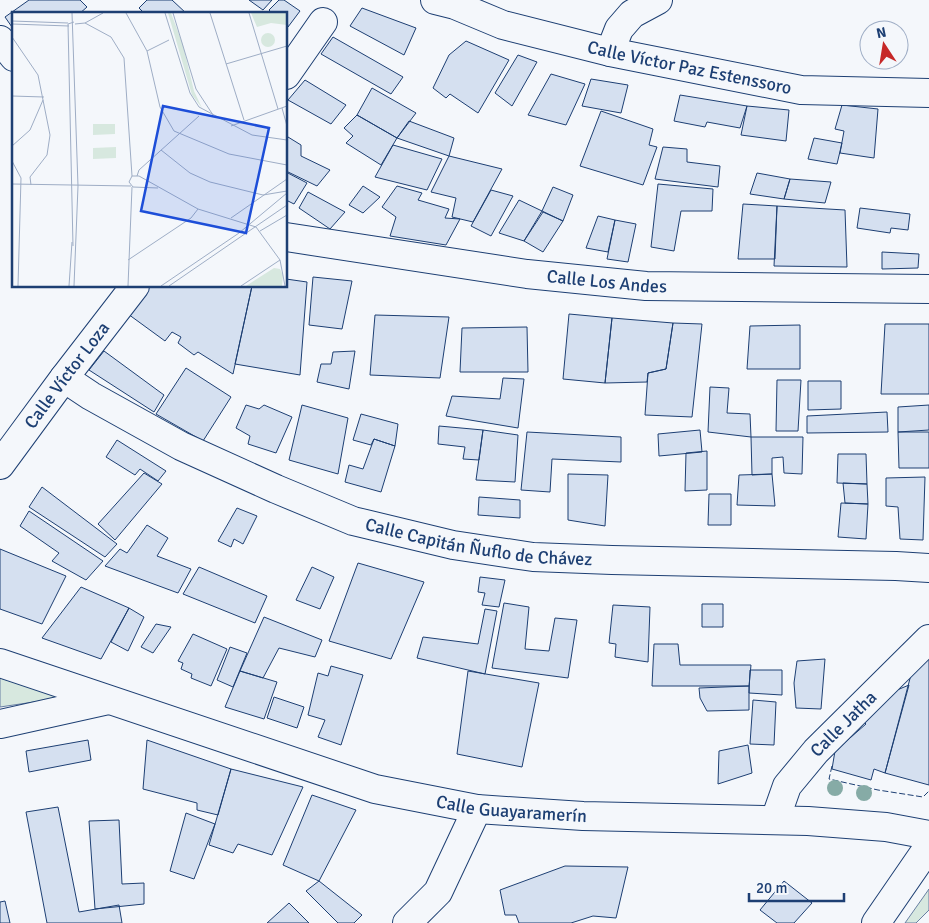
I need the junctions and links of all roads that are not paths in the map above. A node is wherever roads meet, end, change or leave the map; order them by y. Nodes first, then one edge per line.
1 (658, 0) edge
2 (446, 2) edge
3 (323, 22) dead end
4 (0, 40) edge
5 (610, 52) junction
6 (12, 55) edge
7 (288, 73) edge
8 (929, 93) edge
9 (288, 237) edge
10 (133, 288) edge
11 (929, 289) edge
12 (64, 378) junction
13 (0, 465) edge
14 (929, 568) edge
15 (929, 639) edge
16 (0, 663) edge
17 (108, 700) junction
18 (0, 724) edge
19 (477, 809) junction
20 (775, 820) junction
21 (929, 836) edge
22 (929, 846) edge
23 (408, 923) edge
24 (876, 923) edge

1 - 5 street
2 - 5 street, Calle Víctor Paz Estenssoro
3 - 7 street
4 - 6 street
5 - 8 street, Calle Víctor Paz Estenssoro
9 - 11 street, Calle Los Andes
10 - 12 street, Calle Víctor Loza
12 - 13 street, Calle Víctor Loza
12 - 14 street, Calle Capitán Ñuflo de Chávez
15 - 20 street, Calle Jatha
16 - 17 street, Calle Guayaramerín
17 - 18 street
17 - 19 street, Calle Guayaramerín
19 - 20 street, Calle Guayaramerín
19 - 23 street
20 - 21 street, Calle Guayaramerín
22 - 24 street

